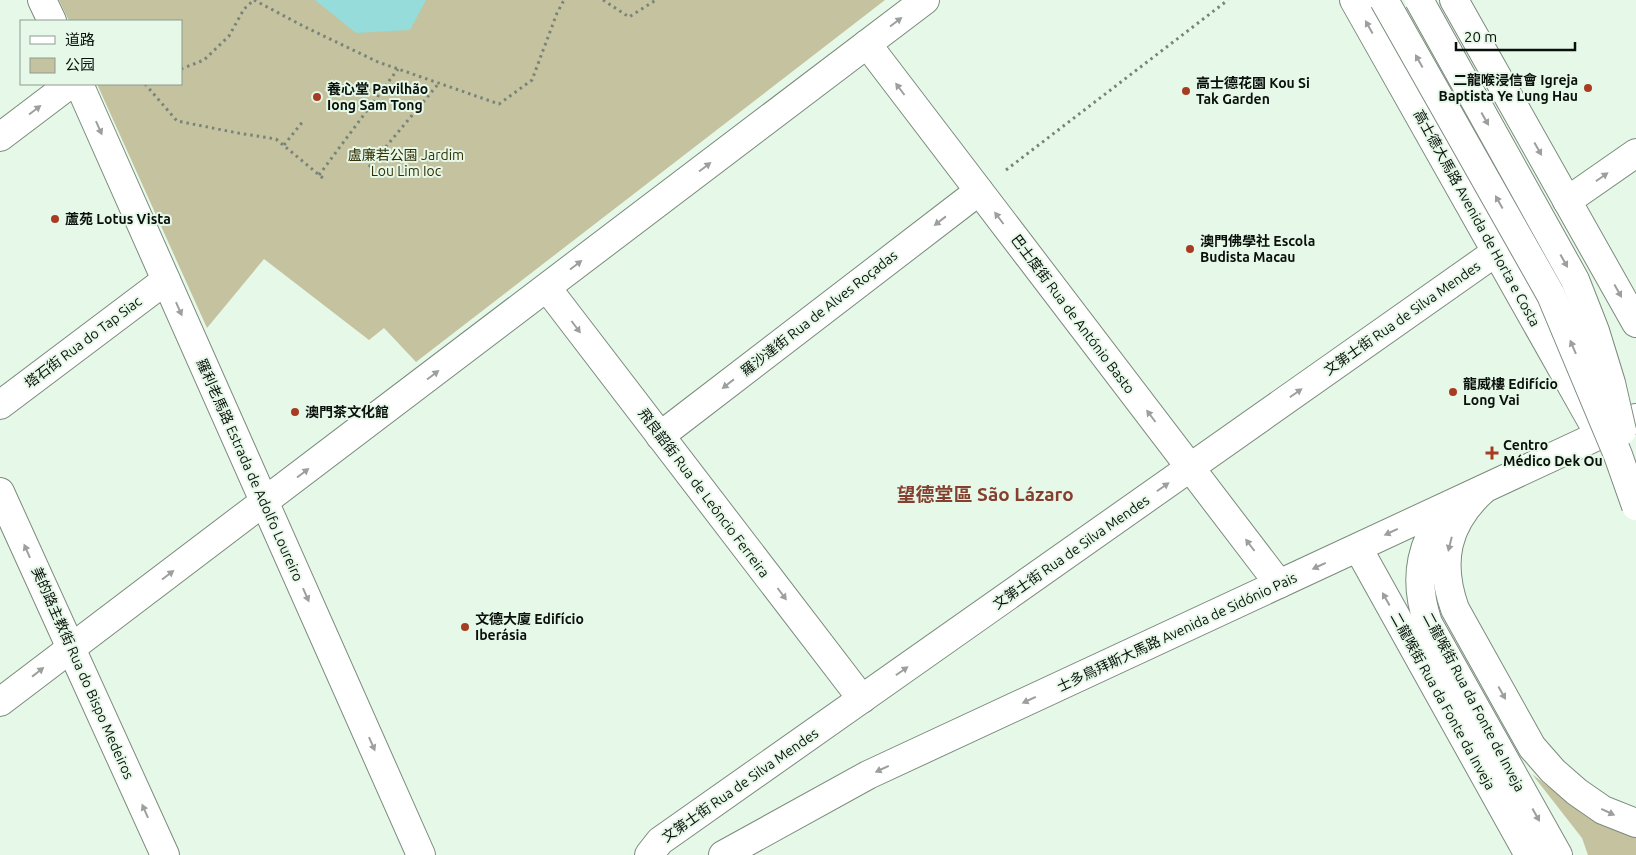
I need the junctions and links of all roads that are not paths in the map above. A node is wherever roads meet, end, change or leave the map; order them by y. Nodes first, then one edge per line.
1 (42, 0) edge
2 (925, 0) edge
3 (1354, 0) edge
4 (1384, 0) edge
5 (1419, 0) edge
6 (1454, 0) edge
7 (52, 20) edge
8 (867, 44) junction
9 (69, 85) edge
10 (79, 85) edge
11 (0, 137) edge
12 (1636, 153) edge
13 (979, 191) junction
14 (1567, 201) junction
15 (1496, 252) junction
16 (166, 280) junction
17 (547, 288) junction
18 (1636, 323) edge
19 (0, 405) edge
20 (1636, 418) edge
21 (1599, 435) junction
22 (660, 436) junction
23 (1190, 468) junction
24 (0, 492) edge
25 (1475, 493) junction
26 (1636, 495) edge
27 (265, 502) junction
28 (1636, 506) edge
29 (1358, 548) junction
30 (1279, 584) junction
31 (71, 647) junction
32 (862, 699) junction
33 (0, 702) edge
34 (1636, 823) edge
35 (165, 855) edge
36 (421, 855) edge
37 (649, 855) edge
38 (723, 855) edge
39 (1529, 855) edge
40 (1558, 855) edge

1 - 7 street
8 -> 2 street
15 -> 3 street, 高士德大馬路 Avenida de Horta e Costa
28 -> 4 street, bridge
5 -> 26 street, bridge
6 -> 14 street
13 -> 8 street, 巴士度街 Rua de António Basto
17 -> 8 street
11 -> 9 street
10 -> 16 street, 羅利老馬路 Estrada de Adolfo Loureiro
14 -> 12 street
13 -> 22 street, 羅沙達街 Rua de Alves Roçadas
23 -> 13 street, 巴士度街 Rua de António Basto
14 -> 18 street
15 - 21 street, 高士德大馬路 Avenida de Horta e Costa
23 -> 15 street, 文第士街 Rua de Silva Mendes
16 - 19 street, 塔石街 Rua do Tap Siac
16 -> 27 street, 羅利老馬路 Estrada de Adolfo Loureiro
17 -> 22 street, 飛良韶街 Rua de Leôncio Ferreira
27 -> 17 street
20 - 21 street, 士多鳥拜斯大馬路 Avenida de Sidónio Pais
21 - 25 street, 士多鳥拜斯大馬路 Avenida de Sidónio Pais
22 -> 32 street, 飛良韶街 Rua de Leôncio Ferreira
30 -> 23 street, 巴士度街 Rua de António Basto
32 -> 23 street, 文第士街 Rua de Silva Mendes
31 -> 24 street, 美的路主教街 Rua do Bispo Medeiros
25 -> 29 street, 士多鳥拜斯大馬路 Avenida de Sidónio Pais
25 -> 34 street
25 -> 40 street, 二龍喉街 Rua da Fonte de Inveja
31 -> 27 street
27 -> 36 street, 羅利老馬路 Estrada de Adolfo Loureiro
29 -> 30 street, 士多鳥拜斯大馬路 Avenida de Sidónio Pais
39 -> 29 street, 二龍喉街 Rua da Fonte da Inveja
30 -> 38 street, 士多鳥拜斯大馬路 Avenida de Sidónio Pais
33 -> 31 street
35 -> 31 street, 美的路主教街 Rua do Bispo Medeiros
32 - 37 street, 文第士街 Rua de Silva Mendes

